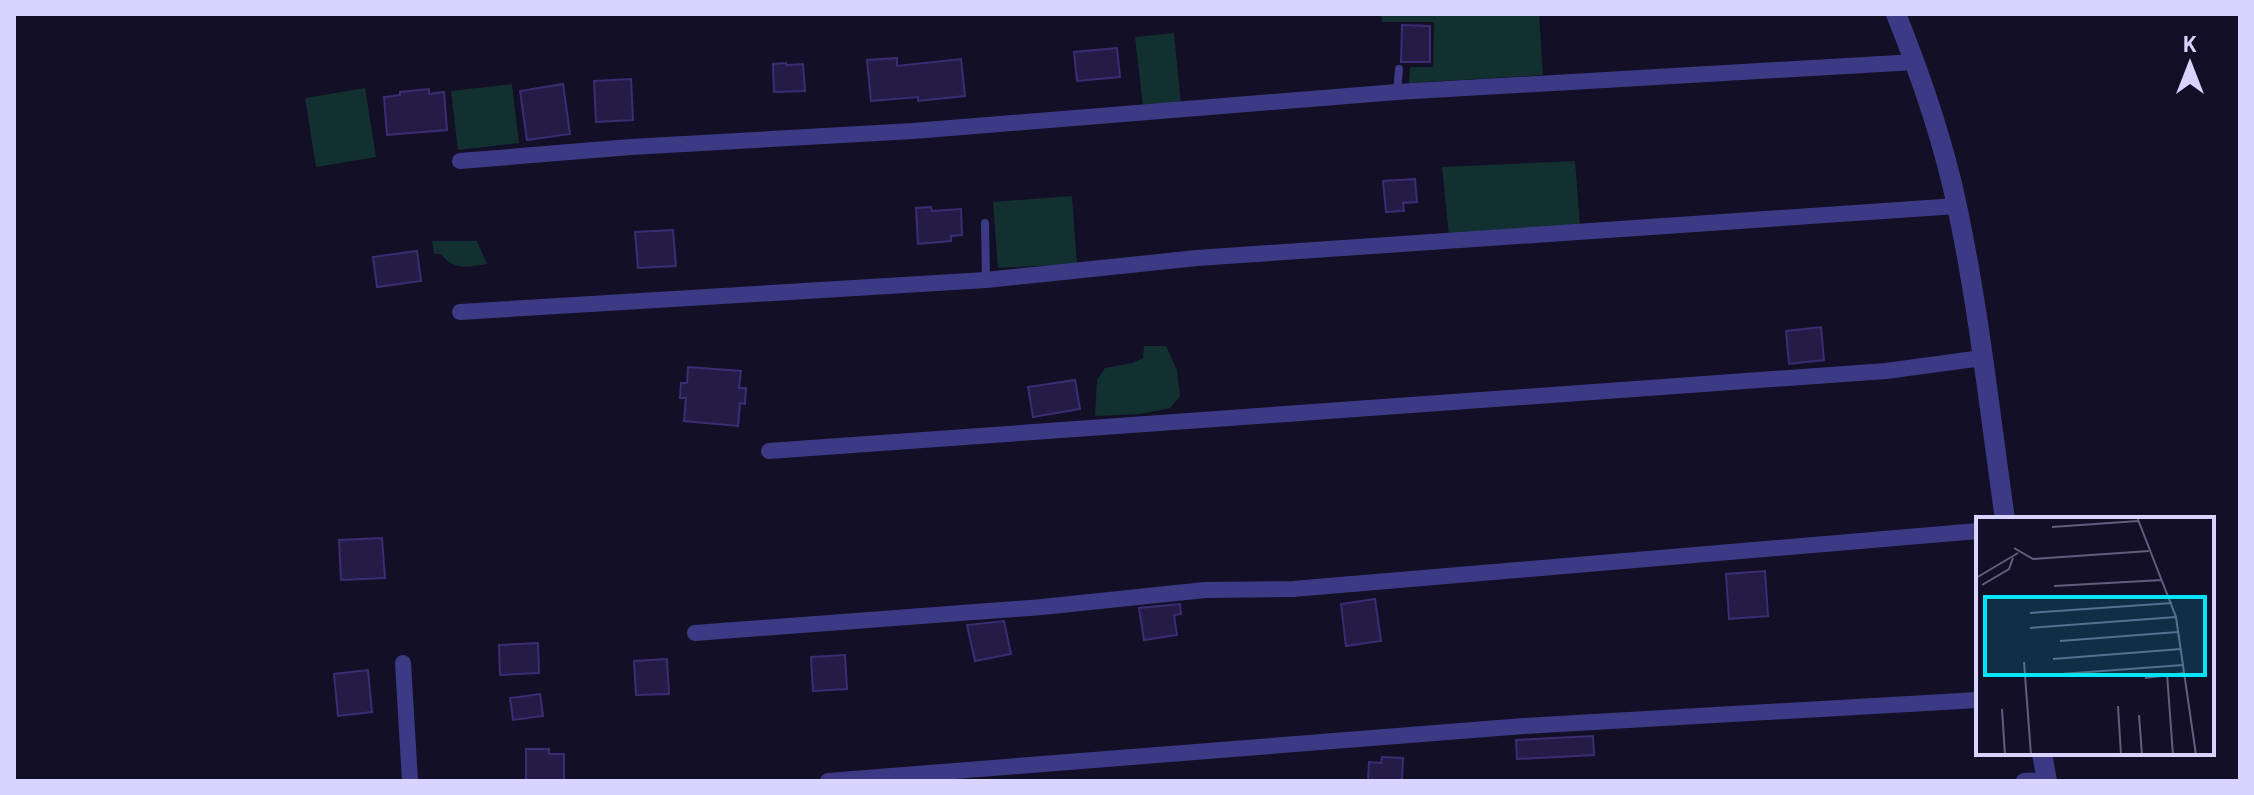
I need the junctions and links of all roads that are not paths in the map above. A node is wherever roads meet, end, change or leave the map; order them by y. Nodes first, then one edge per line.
1 (1896, 14) edge
2 (1916, 62) junction
3 (1399, 69) dead end
4 (1397, 92) junction
5 (460, 161) dead end
6 (1957, 206) junction
7 (985, 223) dead end
8 (986, 280) junction
9 (460, 312) dead end
10 (1982, 358) junction
11 (769, 451) dead end
12 (2005, 517) edge
13 (1976, 531) edge
14 (695, 633) dead end
15 (403, 663) dead end
16 (1976, 700) edge
17 (2042, 755) edge
18 (2047, 780) edge
19 (410, 781) edge
20 (828, 781) edge
21 (2024, 781) edge

1 - 2 street
2 - 4 street
2 - 6 street
3 - 4 lane
4 - 5 street
6 - 8 street
6 - 10 street
7 - 8 lane
8 - 9 street
10 - 11 street
10 - 12 street
13 - 14 street
15 - 19 street
16 - 20 street
17 - 18 street
18 - 21 street

